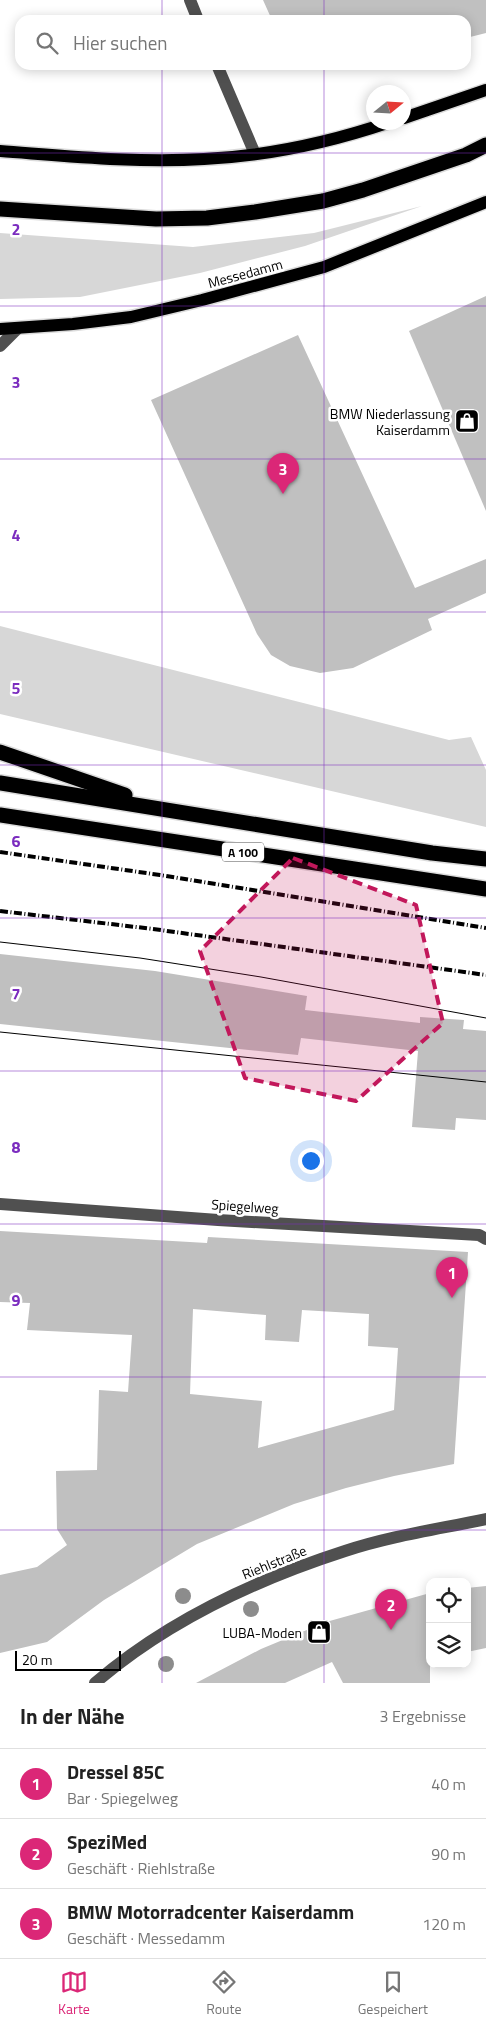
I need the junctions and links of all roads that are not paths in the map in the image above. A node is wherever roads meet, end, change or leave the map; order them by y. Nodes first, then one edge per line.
1 (190, 0) edge
2 (196, 15) edge
3 (219, 70) edge
4 (486, 90) edge
5 (411, 116) edge
6 (366, 129) edge
7 (486, 145) edge
8 (0, 151) edge
9 (255, 154) junction
10 (466, 155) junction
11 (486, 155) edge
12 (486, 202) edge
13 (0, 209) edge
14 (18, 328) junction
15 (0, 329) edge
16 (0, 346) edge
17 (0, 752) edge
18 (0, 783) edge
19 (165, 809) junction
20 (0, 815) edge
21 (486, 859) edge
22 (486, 889) edge
23 (0, 1204) edge
24 (486, 1239) edge
25 (486, 1519) edge
26 (95, 1683) edge

1 - 2 street
3 - 9 street
4 - 5 main road
6 - 9 main road
7 - 10 highway
8 - 9 main road
10 - 11 highway
10 - 13 highway
12 - 14 main road, Messedamm
14 - 15 main road, Messedamm
14 - 16 street
17 - 19 highway
18 - 19 highway, A 100
19 - 21 highway, A 100
20 - 22 highway, A 100
23 - 24 street, Spiegelweg
25 - 26 street, Riehlstraße

